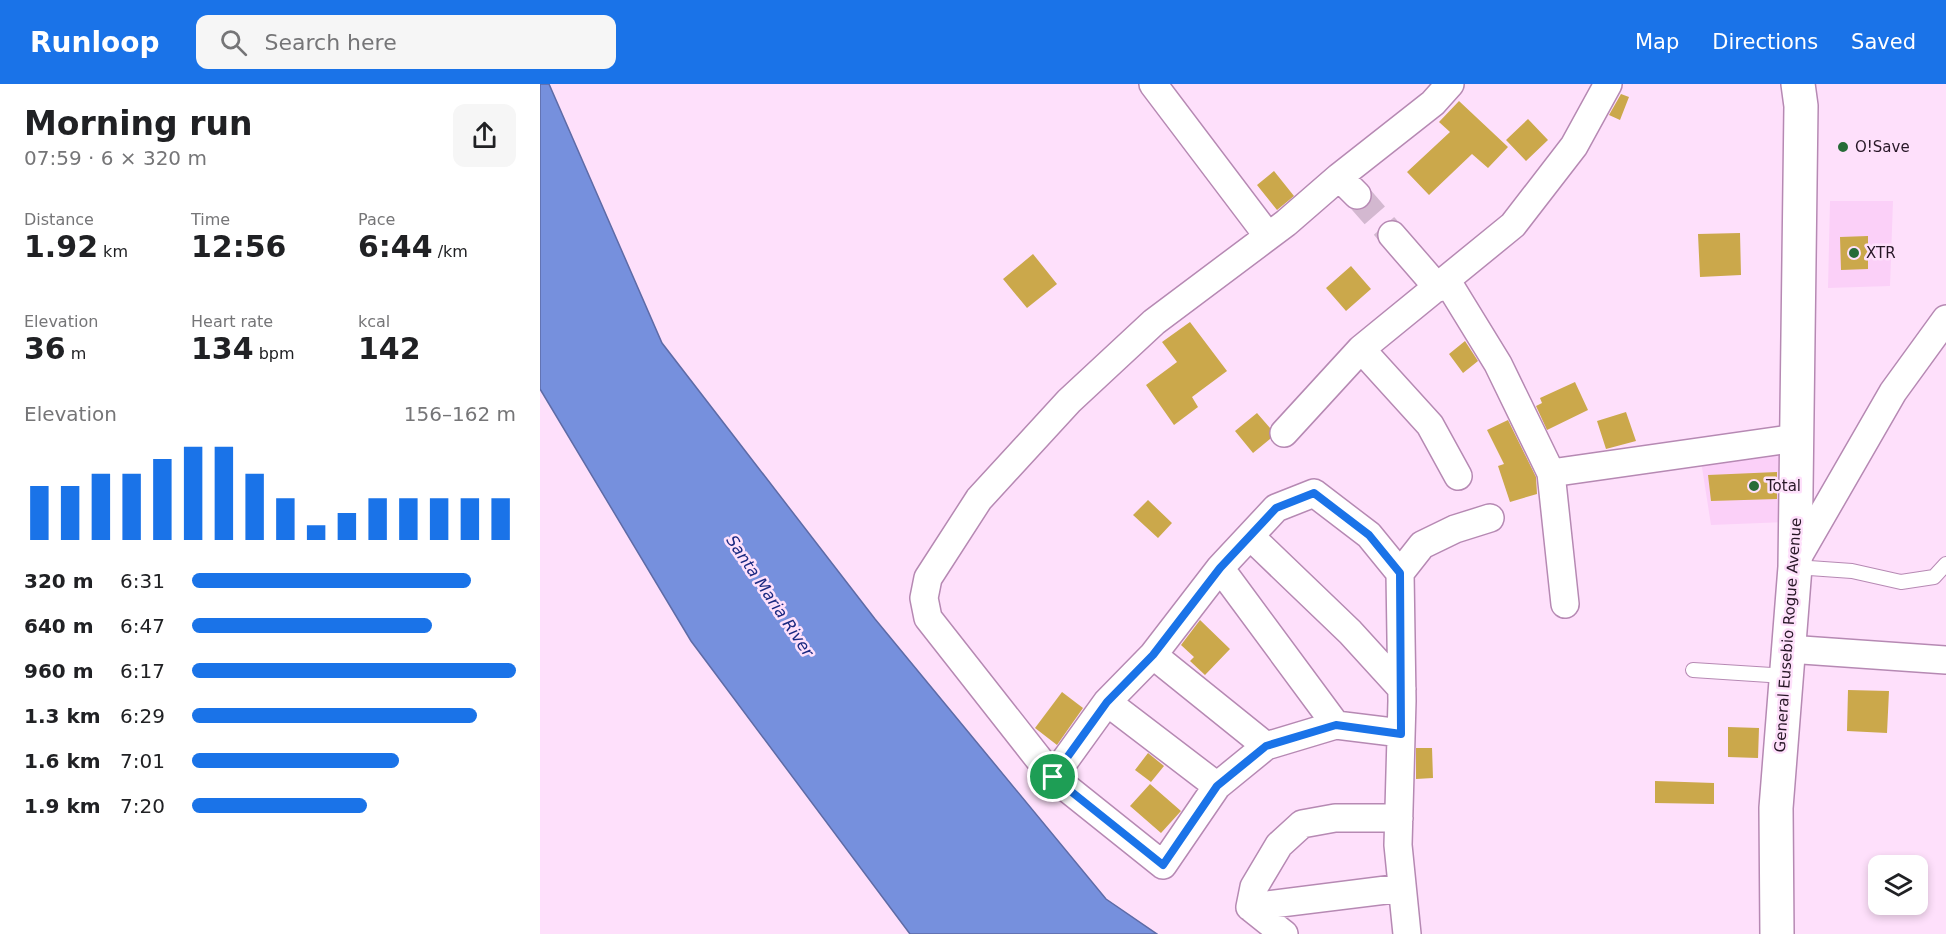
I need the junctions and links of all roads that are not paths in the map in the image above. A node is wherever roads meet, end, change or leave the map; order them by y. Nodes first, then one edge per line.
1 (1153, 84) edge
2 (1450, 84) edge
3 (1608, 84) edge
4 (1798, 84) edge
5 (1268, 236) junction
6 (1392, 236) tunnel mouth
7 (1442, 284) junction
8 (1946, 319) edge
9 (1361, 349) junction
10 (1284, 433) dead end
11 (1797, 438) junction
12 (1551, 473) junction
13 (1458, 476) dead end
14 (1490, 518) dead end
15 (1250, 536) junction
16 (1946, 564) edge
17 (1795, 565) junction
18 (1220, 568) junction
19 (1400, 573) junction
20 (1565, 604) dead end
21 (1153, 655) junction
22 (1946, 660) edge
23 (1787, 662) junction
24 (1693, 670) dead end
25 (1402, 689) junction
26 (1107, 702) junction
27 (1336, 725) junction
28 (1401, 734) junction
29 (1266, 746) junction
30 (1053, 777) junction
31 (1217, 786) junction
32 (1399, 818) junction
33 (1402, 888) junction
34 (1250, 907) junction
35 (1284, 934) edge
36 (1407, 934) edge
37 (1777, 934) edge

1 - 5 street
2 - 5 street
3 - 7 street
4 - 11 main road, General Eusebio Rogue Avenue
5 - 30 street
6 - 7 street
7 - 9 street
7 - 12 street
8 - 17 street
9 - 10 street
9 - 13 street
11 - 12 street
11 - 17 main road, General Eusebio Rogue Avenue
12 - 20 street
14 - 19 street
15 - 18 street
15 - 19 street
15 - 25 street
16 - 17 lane
17 - 23 main road, General Eusebio Rogue Avenue
18 - 21 street
18 - 27 street
19 - 25 street
21 - 26 street
21 - 29 street
22 - 23 street
23 - 24 lane
23 - 37 main road, General Eusebio Rogue Avenue
25 - 28 street
26 - 30 street
26 - 31 street
27 - 28 street
27 - 29 street
28 - 32 street
29 - 31 street
30 - 31 street
32 - 33 street
32 - 34 street
33 - 34 street
33 - 36 street
34 - 35 street

